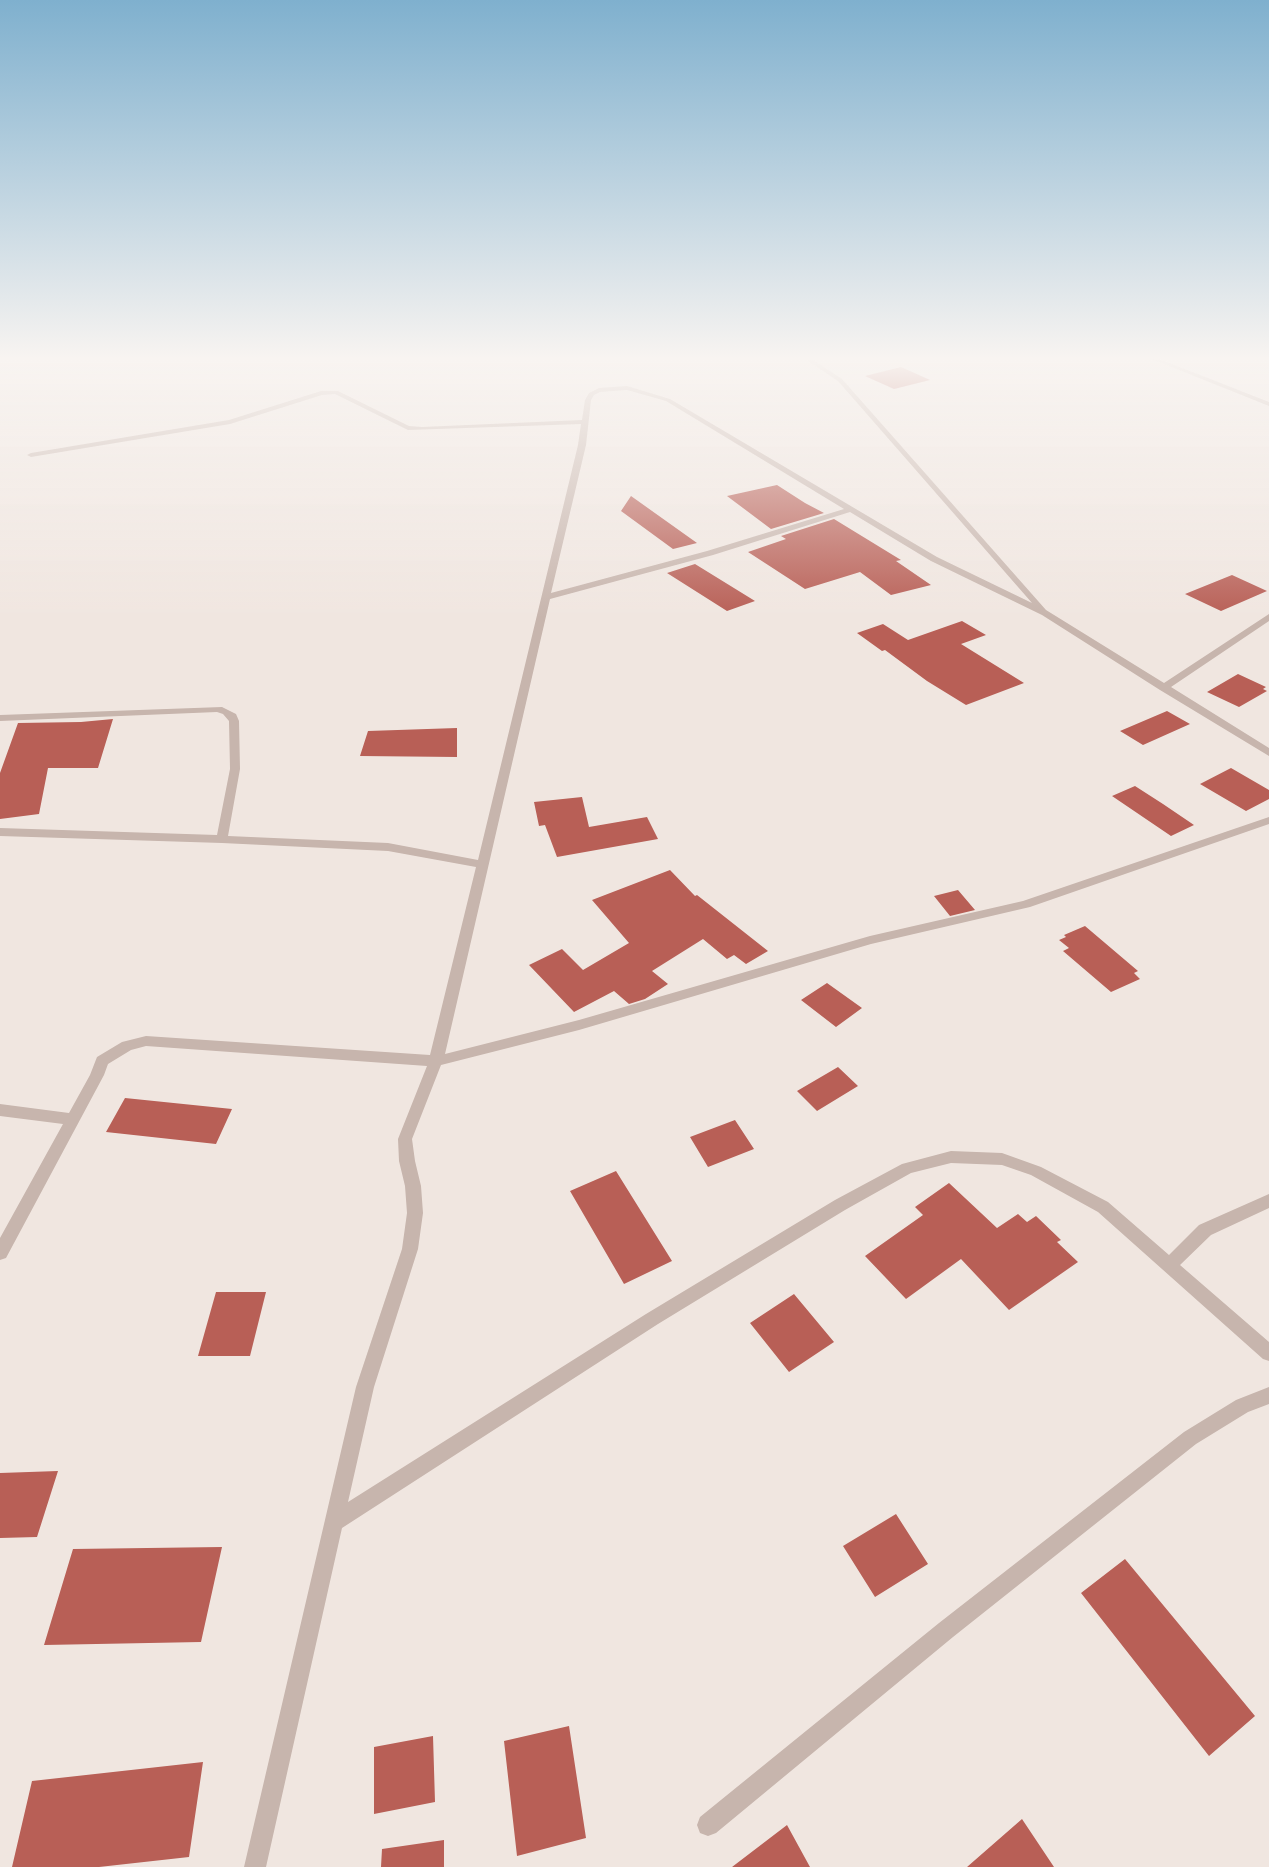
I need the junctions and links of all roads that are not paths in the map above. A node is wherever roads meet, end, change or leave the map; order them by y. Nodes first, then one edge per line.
1 (97, 444) edge
2 (582, 444) edge
3 (742, 444) edge
4 (896, 444) edge
5 (31, 455) dead end
6 (851, 509) junction
7 (546, 597) junction
8 (1045, 613) junction
9 (1269, 617) edge
10 (1162, 688) junction
11 (0, 718) edge
12 (1269, 753) edge
13 (1269, 820) edge
14 (0, 832) edge
15 (222, 838) junction
16 (483, 865) junction
17 (436, 1062) junction
18 (0, 1110) edge
19 (73, 1119) junction
20 (1269, 1201) edge
21 (0, 1253) edge
22 (1169, 1265) junction
23 (1269, 1354) edge
24 (1269, 1395) edge
25 (334, 1522) junction
26 (708, 1825) dead end
27 (255, 1867) edge

1 - 5 street
2 - 7 street
3 - 6 street
4 - 8 street
6 - 7 street
6 - 8 street
7 - 16 street
8 - 10 street
9 - 10 street
10 - 12 street
11 - 15 street
13 - 17 street
14 - 15 street
15 - 16 street
16 - 17 street
17 - 19 street
17 - 25 street
18 - 19 street
19 - 21 street
20 - 22 street
22 - 23 street
22 - 25 street
24 - 26 street
25 - 27 street

